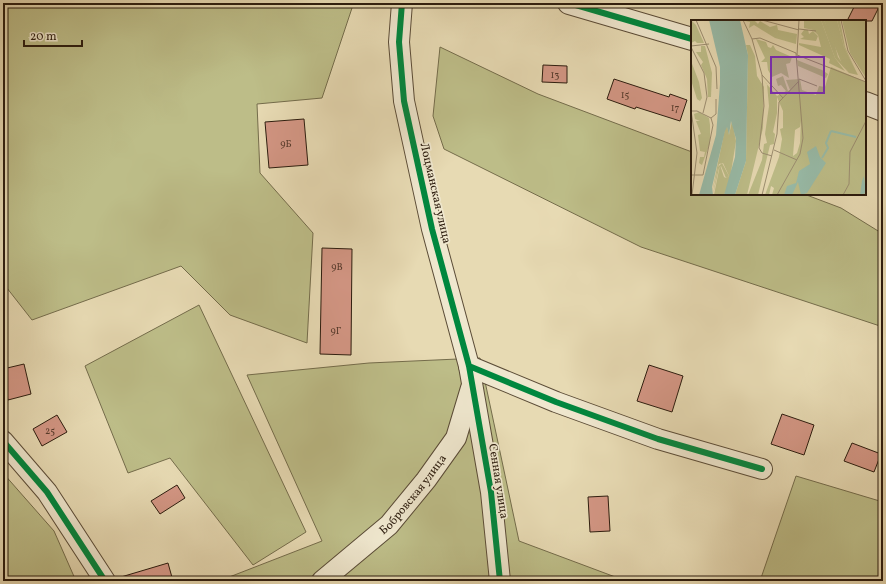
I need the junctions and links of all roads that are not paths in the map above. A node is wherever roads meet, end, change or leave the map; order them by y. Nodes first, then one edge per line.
1 (402, 3) edge
2 (569, 3) edge
3 (691, 39) edge
4 (866, 103) edge
5 (883, 110) edge
6 (470, 375) junction
7 (3, 441) edge
8 (762, 469) dead end
9 (105, 581) edge
10 (322, 581) edge
11 (500, 581) edge

1 - 6 street, Лоцманская улица
2 - 3 street
4 - 5 street
6 - 8 street
6 - 10 street, Бобровская улица
6 - 11 street, Сенная улица
7 - 9 street

